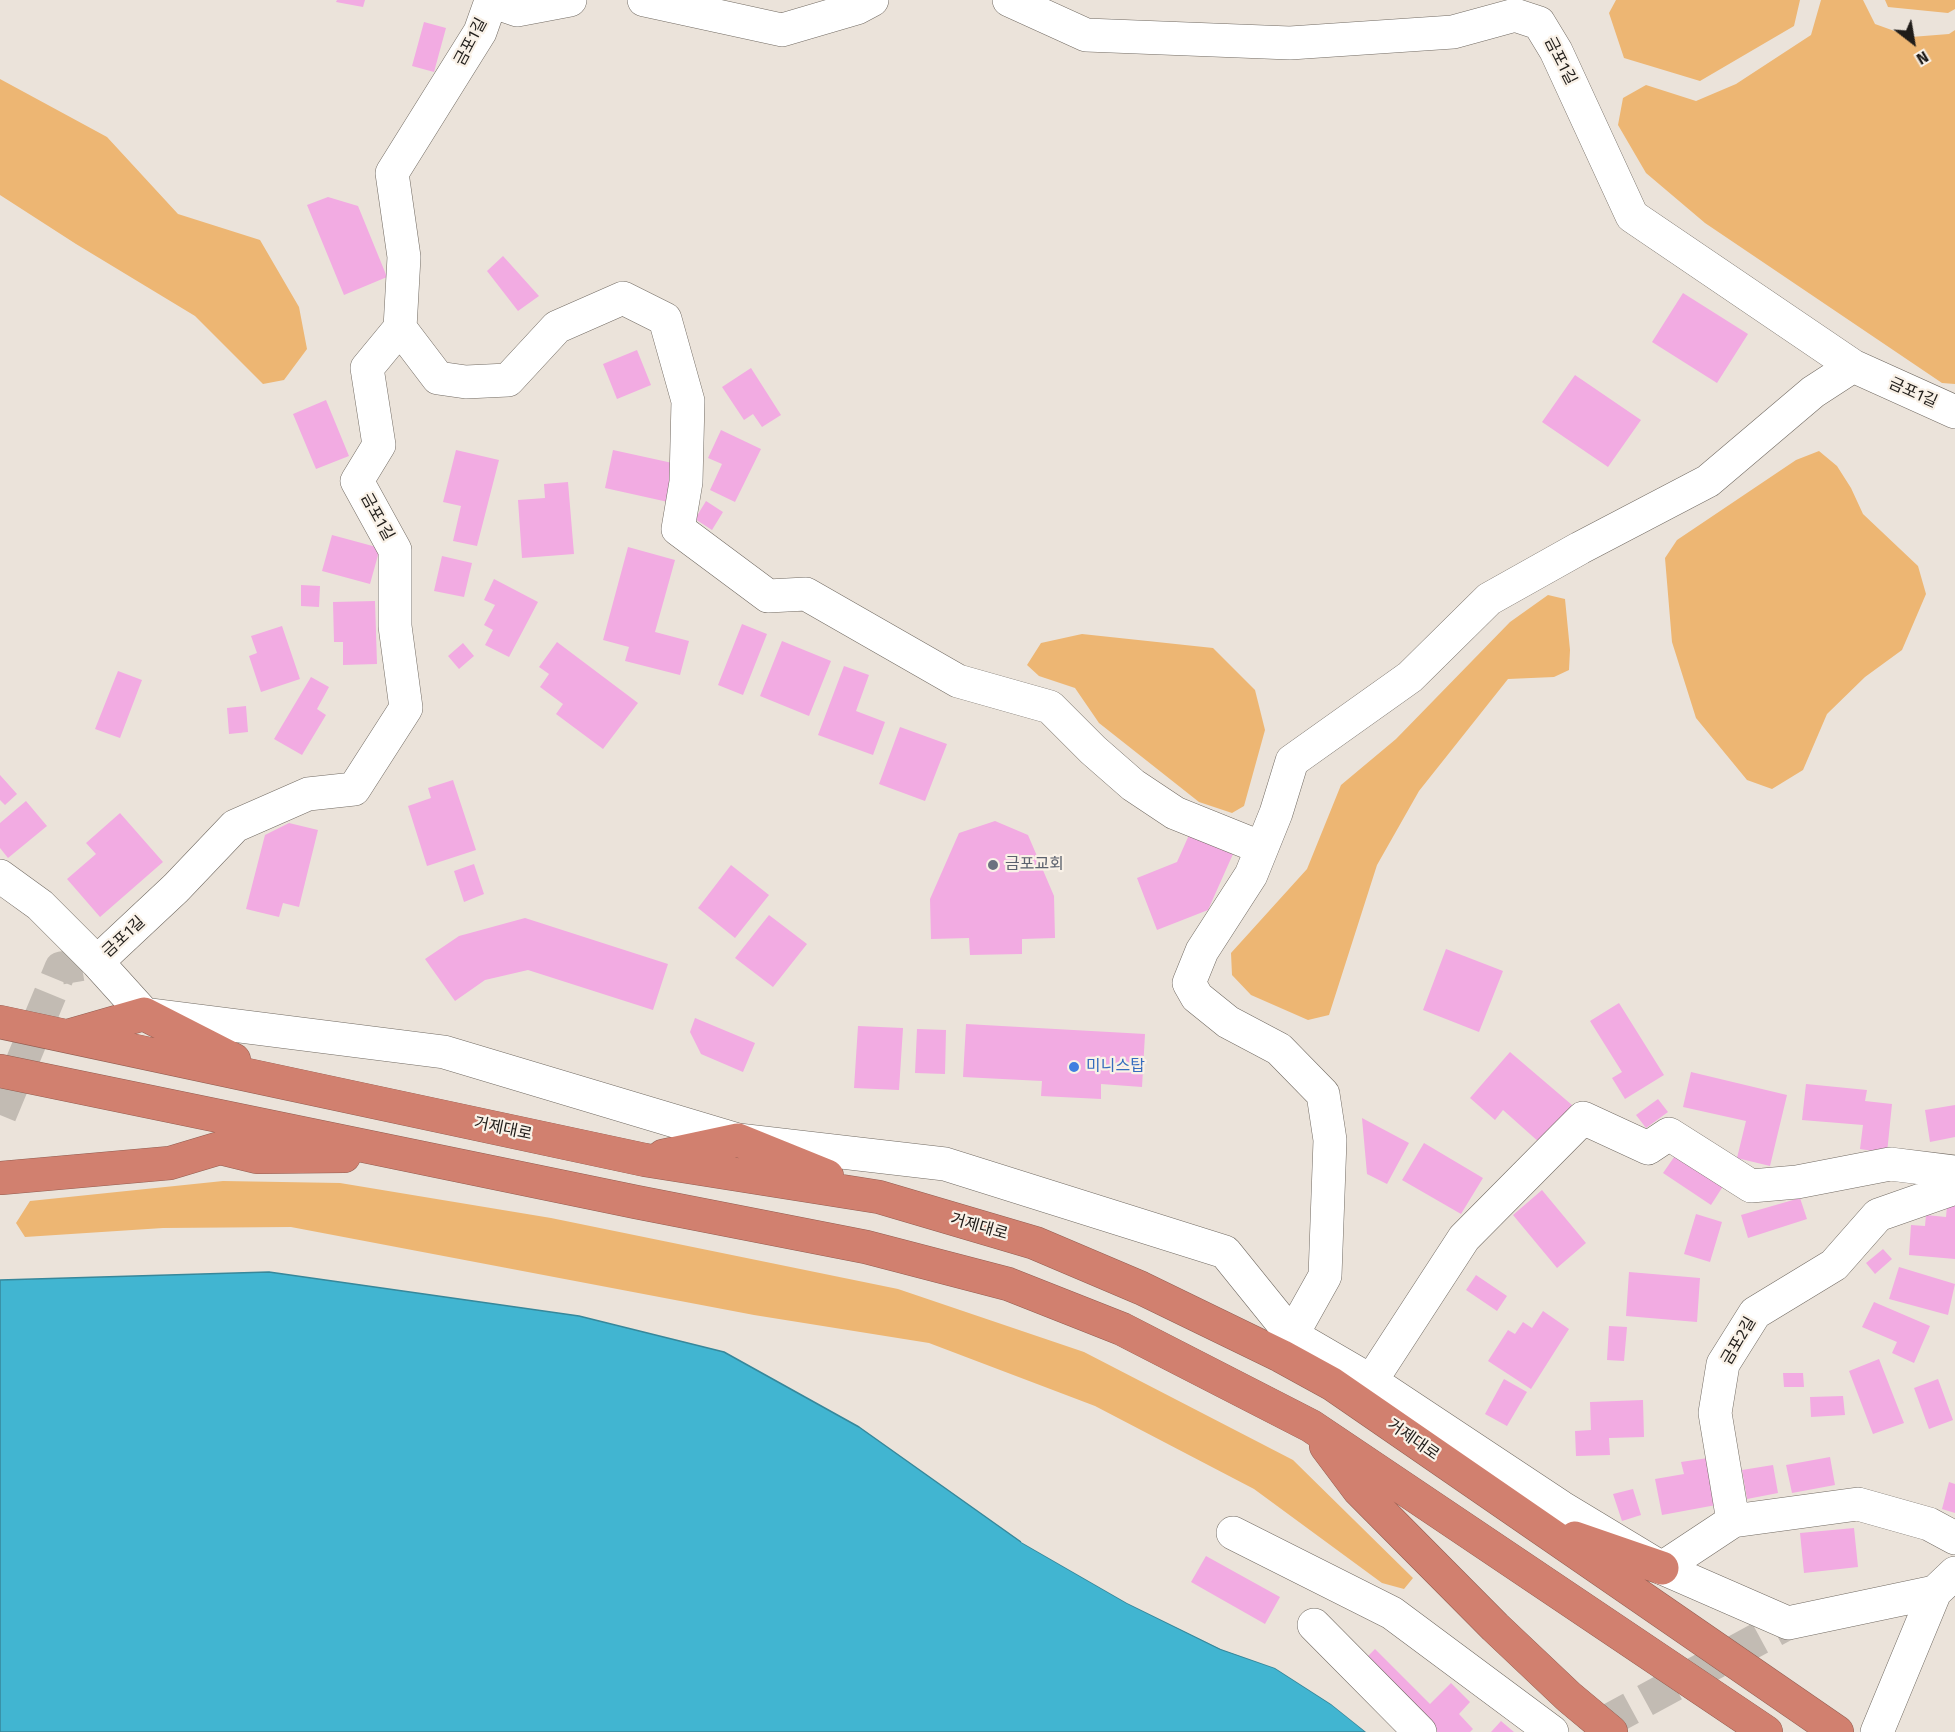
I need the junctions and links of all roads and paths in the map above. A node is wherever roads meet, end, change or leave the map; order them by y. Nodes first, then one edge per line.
1 (570, 0) edge
2 (644, 0) edge
3 (872, 0) edge
4 (1009, 0) edge
5 (489, 1) edge
6 (400, 328) junction
7 (1853, 366) junction
8 (1955, 412) edge
9 (1262, 849) junction
10 (0, 876) edge
11 (97, 962) junction
12 (144, 1014) junction
13 (0, 1022) edge
14 (67, 1036) junction
15 (0, 1071) edge
16 (273, 1080) junction
17 (0, 1081) edge
18 (46, 1081) junction
19 (738, 1140) junction
20 (407, 1155) junction
21 (645, 1160) junction
22 (1955, 1172) edge
23 (0, 1177) edge
24 (1955, 1188) edge
25 (879, 1197) junction
26 (1141, 1288) junction
27 (1292, 1335) junction
28 (1371, 1381) junction
29 (1332, 1384) junction
30 (1311, 1426) junction
31 (1733, 1521) junction
32 (1535, 1524) junction
33 (1233, 1533) dead end
34 (1955, 1538) edge
35 (1662, 1568) junction
36 (1945, 1583) edge
37 (1314, 1625) dead end
38 (1597, 1730) edge
39 (1420, 1732) edge
40 (1552, 1732) edge
41 (1766, 1732) edge
42 (1837, 1732) edge
43 (1878, 1732) edge

1 - 5 street, 금포1길
2 - 3 street
4 - 7 street, 금포1길
5 - 6 street, 금포1길
6 - 9 street
6 - 11 street, 금포1길
7 - 8 street, 금포1길
7 - 9 street
9 - 27 street
10 - 11 street
11 - 12 street
12 - 14 highway
12 - 16 highway
12 - 19 street
13 - 14 highway, 거제대로
14 - 16 highway, 거제대로
15 - 18 highway
16 - 21 highway, 거제대로
17 - 18 highway
18 - 20 highway
19 - 21 highway
19 - 25 highway
19 - 27 street
20 - 23 highway
20 - 30 highway
21 - 25 highway, 거제대로
22 - 28 street
24 - 31 street, 금포2길
25 - 26 highway, 거제대로
26 - 27 highway
26 - 29 highway, 거제대로
27 - 28 street
27 - 29 highway
28 - 35 street
29 - 32 highway, 거제대로
30 - 38 highway
30 - 41 highway
31 - 34 street
31 - 35 street
32 - 35 highway
32 - 42 highway, 거제대로
33 - 40 street
35 - 36 street
36 - 43 street
37 - 39 street

